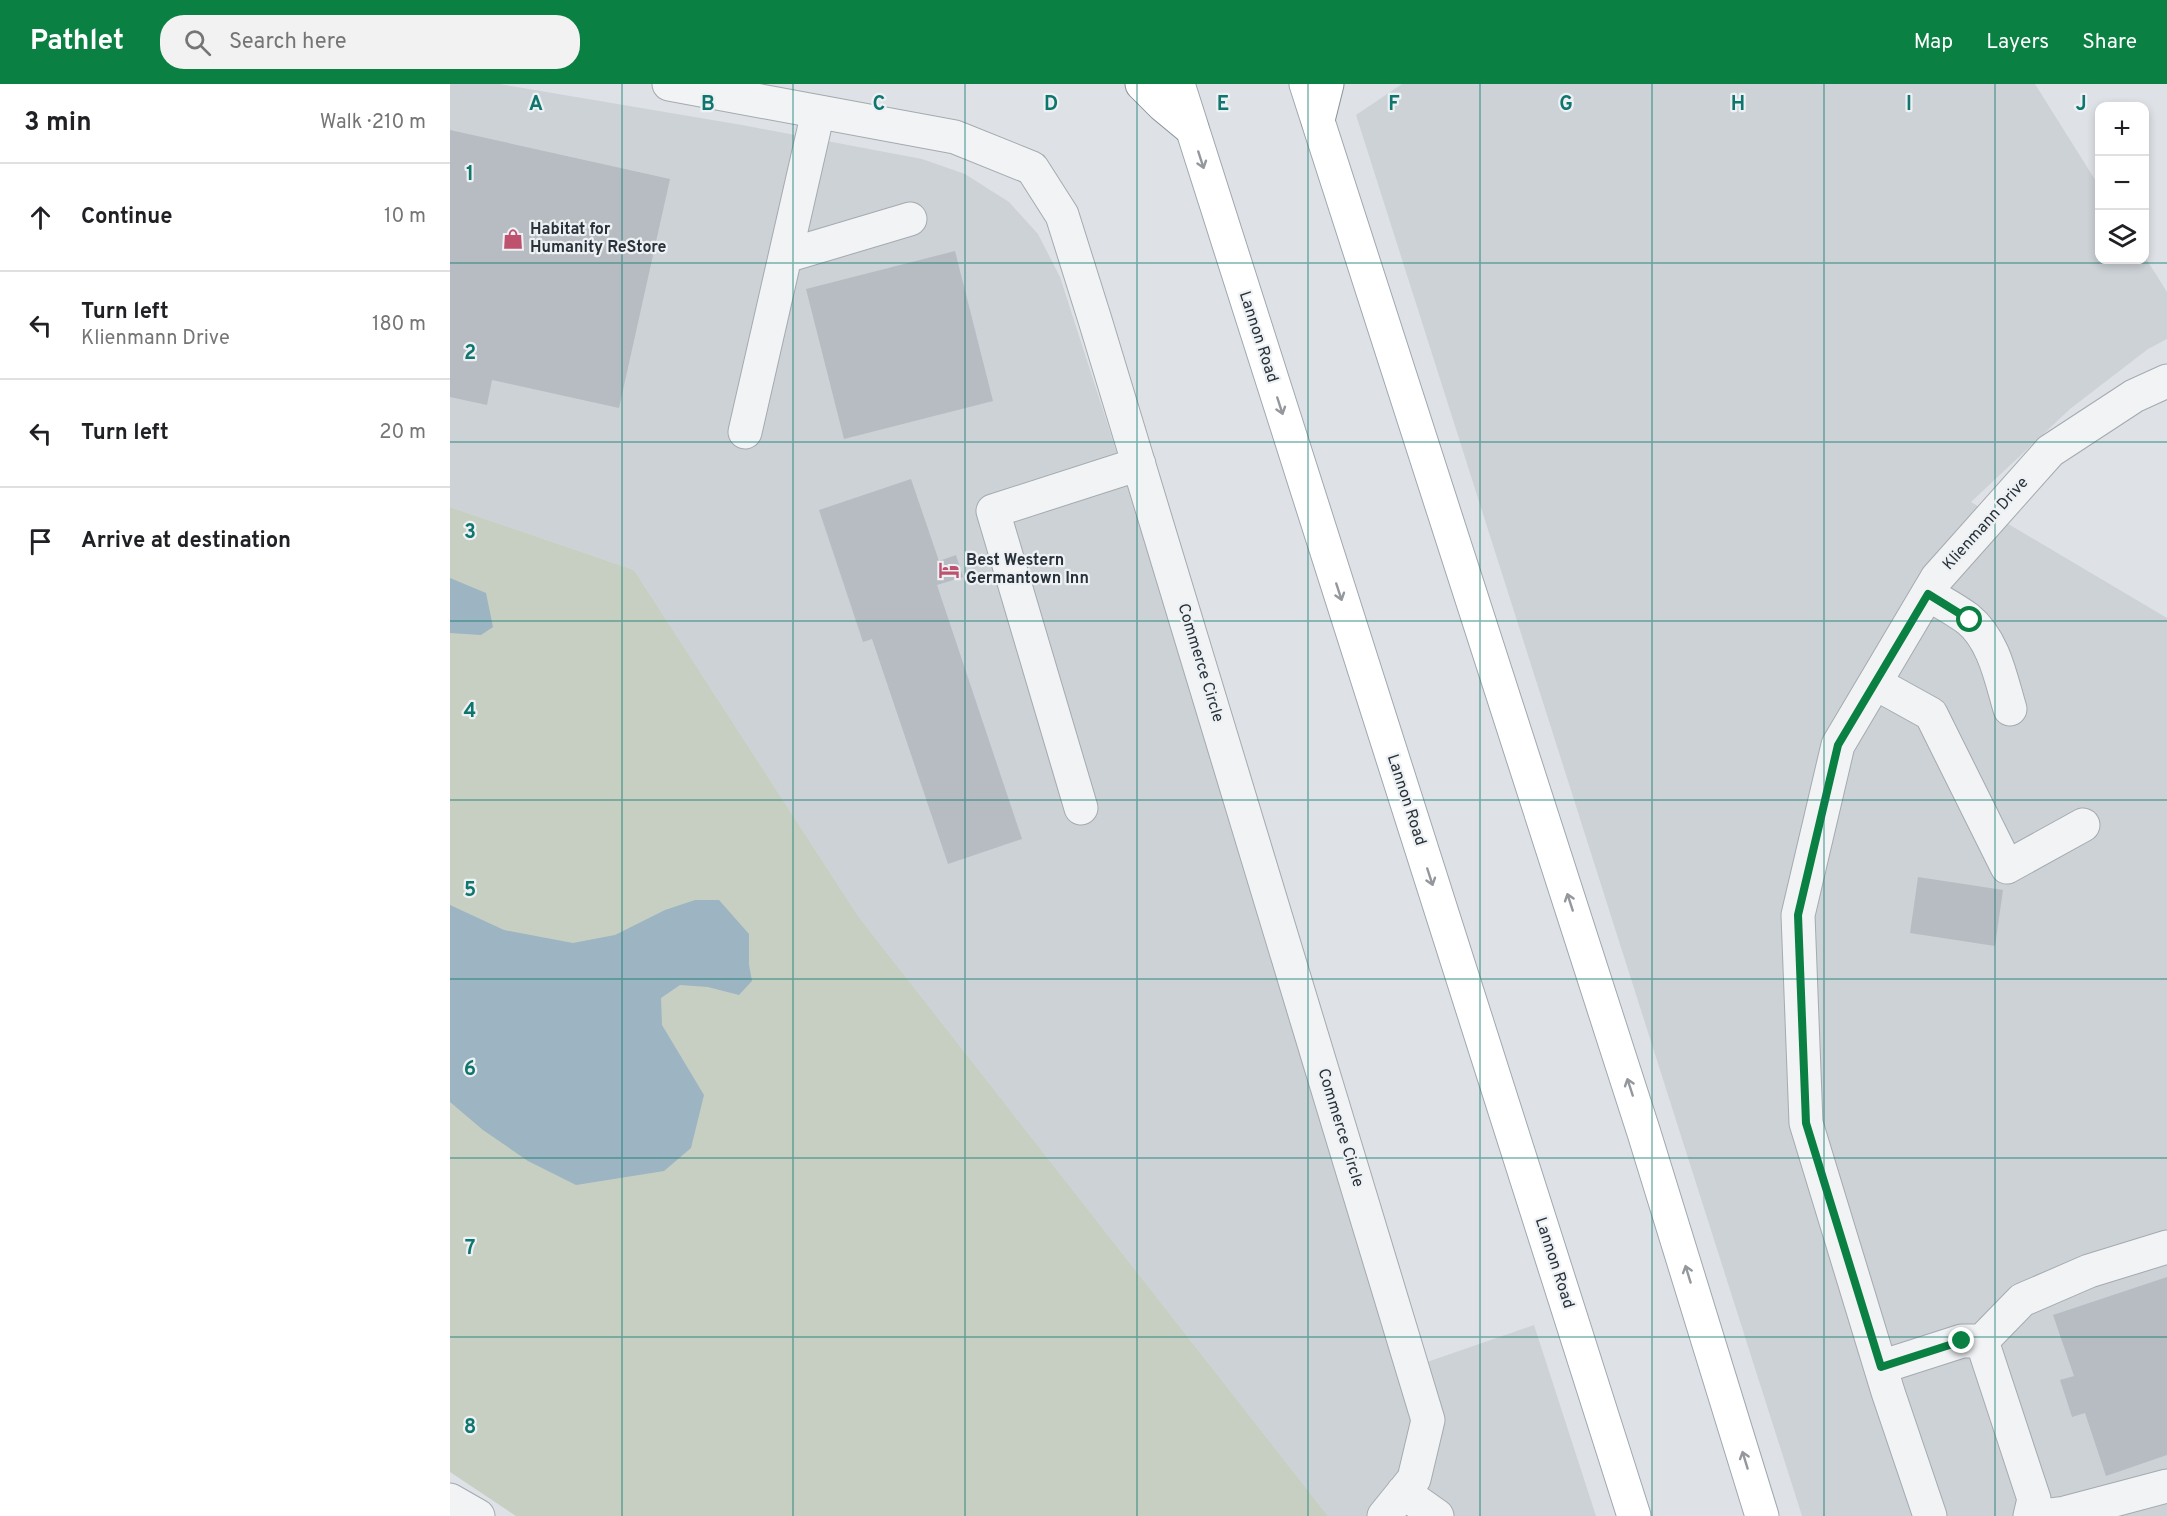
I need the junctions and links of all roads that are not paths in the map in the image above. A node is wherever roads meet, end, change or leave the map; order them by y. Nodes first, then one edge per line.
1 (669, 84) edge
2 (1142, 84) edge
3 (1179, 84) edge
4 (1306, 84) edge
5 (1327, 84) edge
6 (818, 112) junction
7 (1318, 120) junction
8 (1192, 129) junction
9 (910, 219) dead end
10 (786, 256) junction
11 (2167, 381) edge
12 (745, 432) dead end
13 (1139, 464) junction
14 (1928, 594) junction
15 (1875, 683) junction
16 (2010, 709) dead end
17 (1081, 808) dead end
18 (2083, 825) dead end
19 (2167, 1247) edge
20 (1982, 1341) junction
21 (1881, 1367) junction
22 (2167, 1486) edge
23 (450, 1500) edge
24 (1394, 1504) edge
25 (478, 1516) edge
26 (1437, 1516) edge
27 (1634, 1516) edge
28 (1762, 1516) edge
29 (1930, 1516) edge
30 (2030, 1516) edge
31 (2041, 1516) edge

1 - 6 street, Commerce Circle
2 - 8 main road
3 - 8 main road, Lannon Road
4 - 7 main road
5 - 7 main road
6 - 10 street
6 - 13 street, Commerce Circle
28 -> 7 main road
8 -> 27 main road, Lannon Road
9 - 10 street
10 - 12 street
11 - 14 street, Klienmann Drive
13 - 17 street
13 - 24 street, Commerce Circle
14 - 15 street, Klienmann Drive
14 - 16 street
15 - 18 street
15 - 21 street, Klienmann Drive
19 - 20 street
20 - 21 street
20 - 30 street
21 - 29 street, Klienmann Drive
22 - 31 street
23 - 25 street
24 - 26 street

